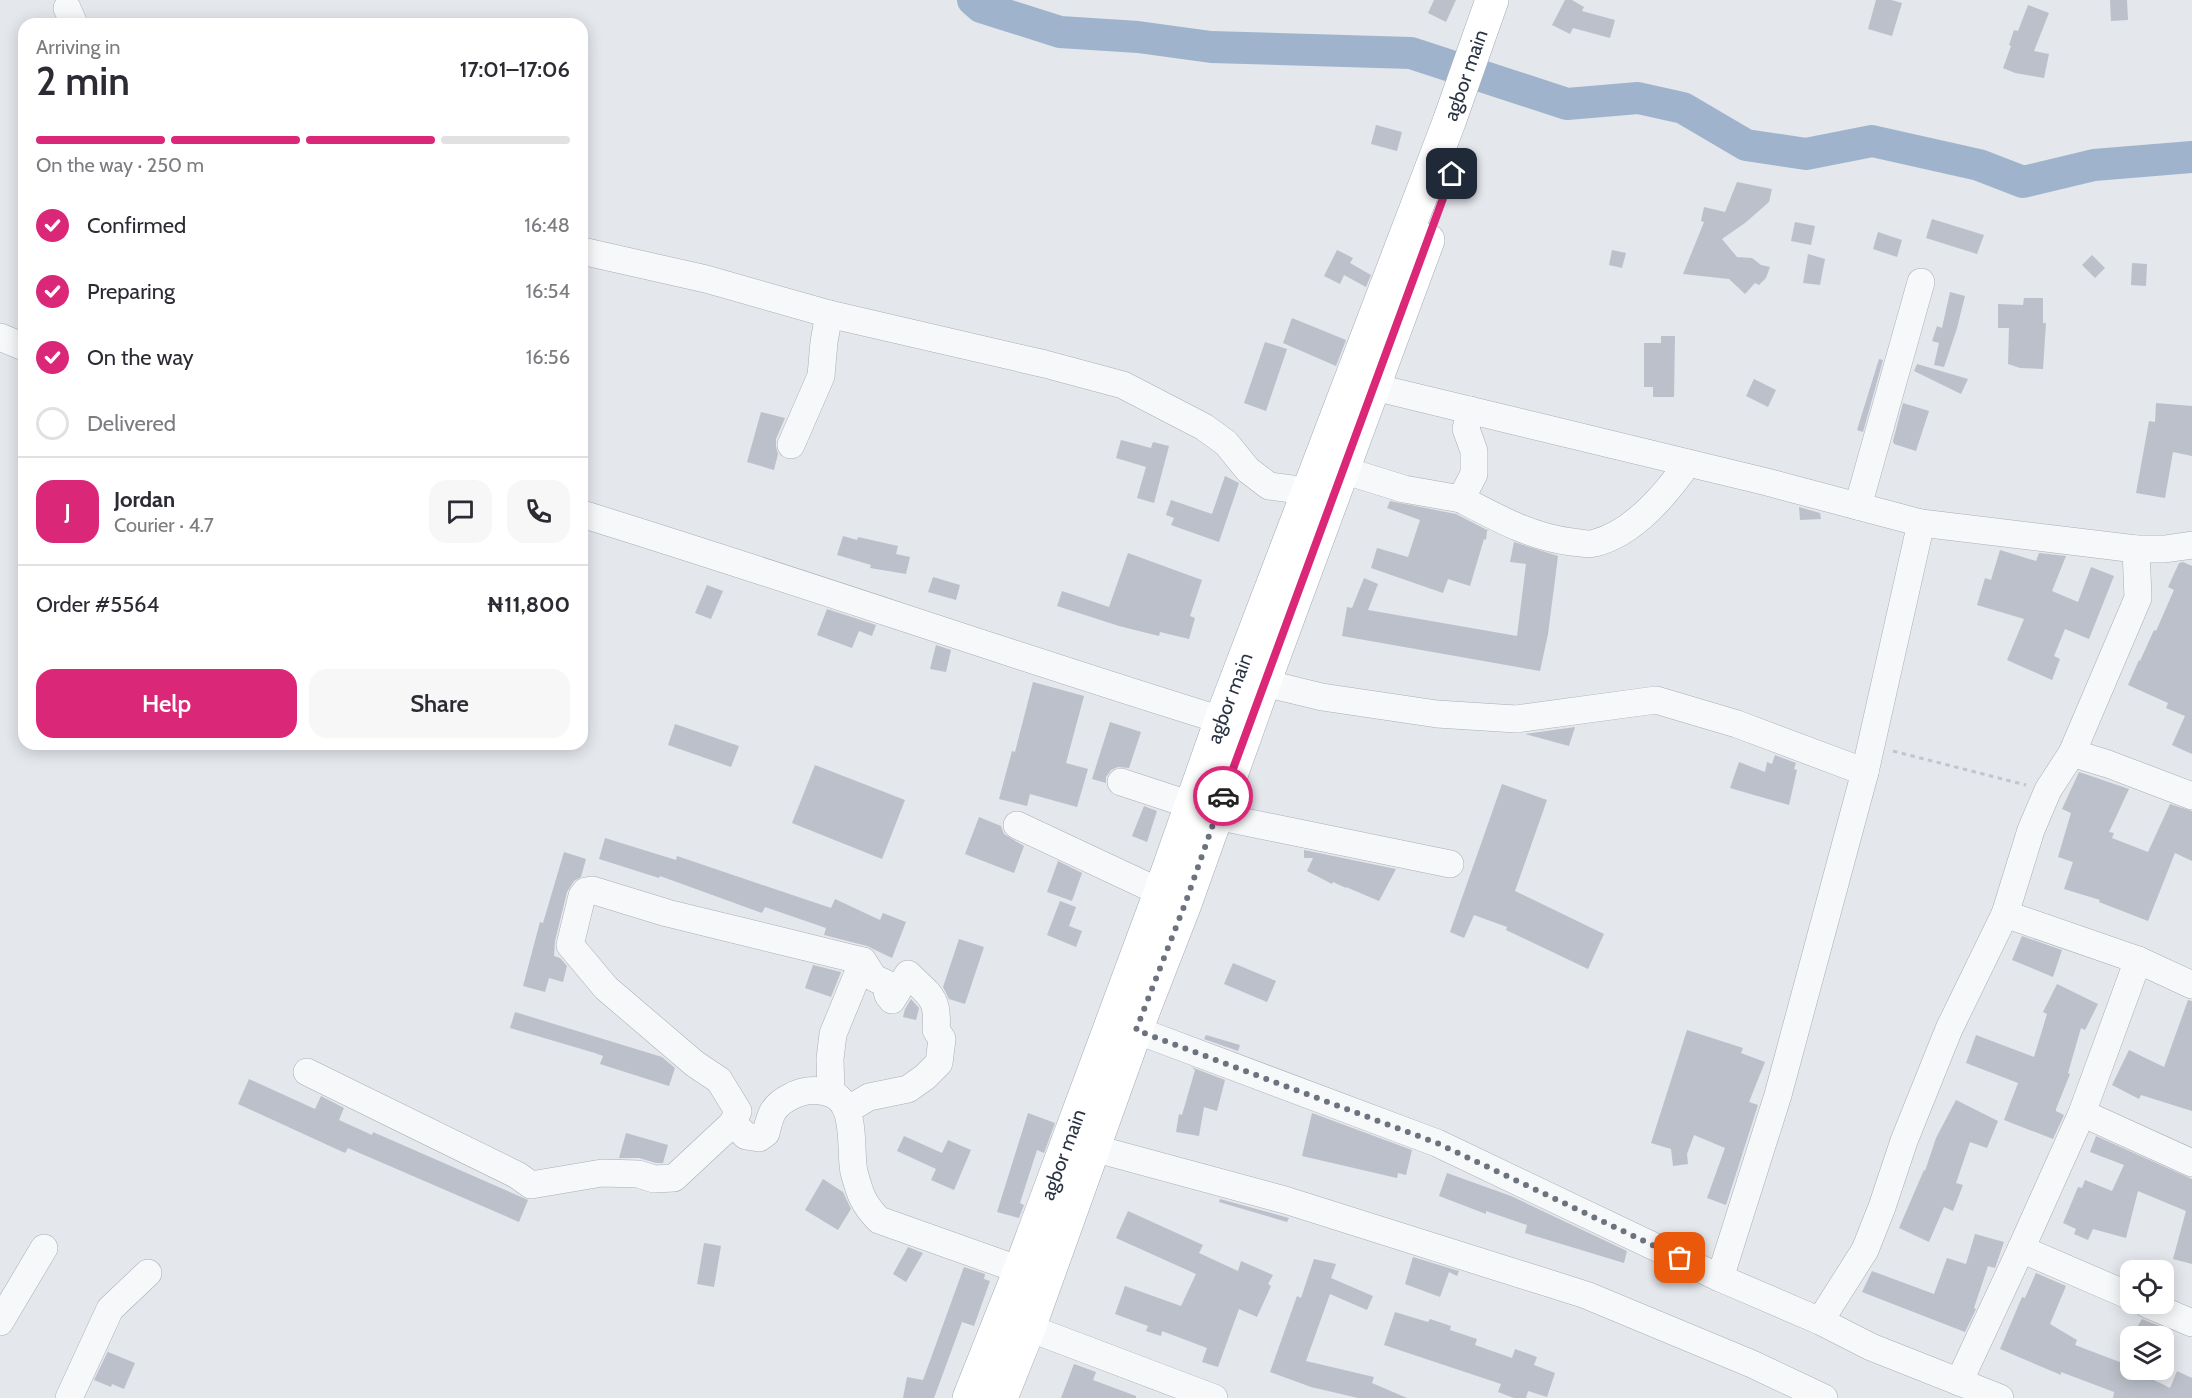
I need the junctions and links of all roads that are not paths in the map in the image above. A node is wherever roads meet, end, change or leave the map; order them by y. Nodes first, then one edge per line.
1 (1492, 0) edge
2 (1513, 0) edge
3 (1483, 57) junction
4 (1458, 127) junction
5 (588, 252) edge
6 (1922, 282) dead end
7 (829, 314) junction
8 (0, 337) edge
9 (18, 344) edge
10 (1374, 387) junction
11 (1470, 410) junction
12 (790, 445) dead end
13 (1688, 463) junction
14 (1343, 470) junction
15 (1307, 491) junction
16 (1461, 499) junction
17 (1858, 506) junction
18 (588, 516) edge
19 (1921, 523) junction
20 (2192, 545) edge
21 (2136, 549) junction
22 (1264, 683) junction
23 (1221, 720) junction
24 (2072, 753) junction
25 (1865, 772) junction
26 (1121, 782) dead end
27 (2192, 796) edge
28 (1204, 811) junction
29 (1017, 825) dead end
30 (1450, 864) dead end
31 (1173, 898) junction
32 (2005, 914) junction
33 (2138, 960) junction
34 (864, 962) junction
35 (2192, 984) edge
36 (1136, 1030) junction
37 (307, 1072) dead end
38 (839, 1101) junction
39 (2082, 1113) junction
40 (733, 1123) junction
41 (1094, 1148) junction
42 (2192, 1163) edge
43 (44, 1248) dead end
44 (2021, 1249) junction
45 (1020, 1270) junction
46 (148, 1273) dead end
47 (1720, 1278) junction
48 (2120, 1292) edge
49 (2171, 1314) edge
50 (1820, 1321) junction
51 (0, 1322) edge
52 (2192, 1323) edge
53 (1029, 1328) junction
54 (1959, 1382) junction
55 (69, 1398) edge
56 (969, 1398) edge
57 (1001, 1398) edge
58 (1214, 1398) edge
59 (1824, 1398) edge
60 (2000, 1398) edge

1 - 3 main road, agbor main
2 - 3 main road, agbor main
3 - 4 main road, agbor main
4 - 10 main road, agbor main
4 - 15 main road, agbor main
5 - 7 street
6 - 17 street
7 - 12 street
7 - 15 street
8 - 9 street
10 - 11 street
10 - 14 main road, agbor main
11 - 13 street
11 - 16 street
13 - 16 street
13 - 17 street
14 - 16 street
14 - 22 main road, agbor main
15 - 23 main road, agbor main
17 - 19 street
18 - 23 street
19 - 21 street
19 - 25 street
20 - 21 street
21 - 24 street
22 - 25 street
22 - 28 main road, agbor main
23 - 28 main road, agbor main
24 - 27 street
24 - 32 street
25 - 47 street
26 - 28 street
28 - 30 street
28 - 31 main road, agbor main
29 - 31 street
31 - 36 main road, agbor main
31 - 45 main road, agbor main
32 - 33 street
32 - 50 street
33 - 35 street
33 - 39 street
34 - 38 street
34 - 38 street
34 - 40 street
36 - 41 main road, agbor main
36 - 47 street
37 - 40 street
38 - 40 street
38 - 45 street
39 - 42 street
39 - 44 street
41 - 53 main road, agbor main
41 - 59 street
43 - 51 street
44 - 48 street
44 - 54 street
45 - 56 main road, agbor main
46 - 55 street
47 - 50 street
49 - 52 street
50 - 54 street
53 - 57 main road, agbor main
53 - 58 street
54 - 60 street

